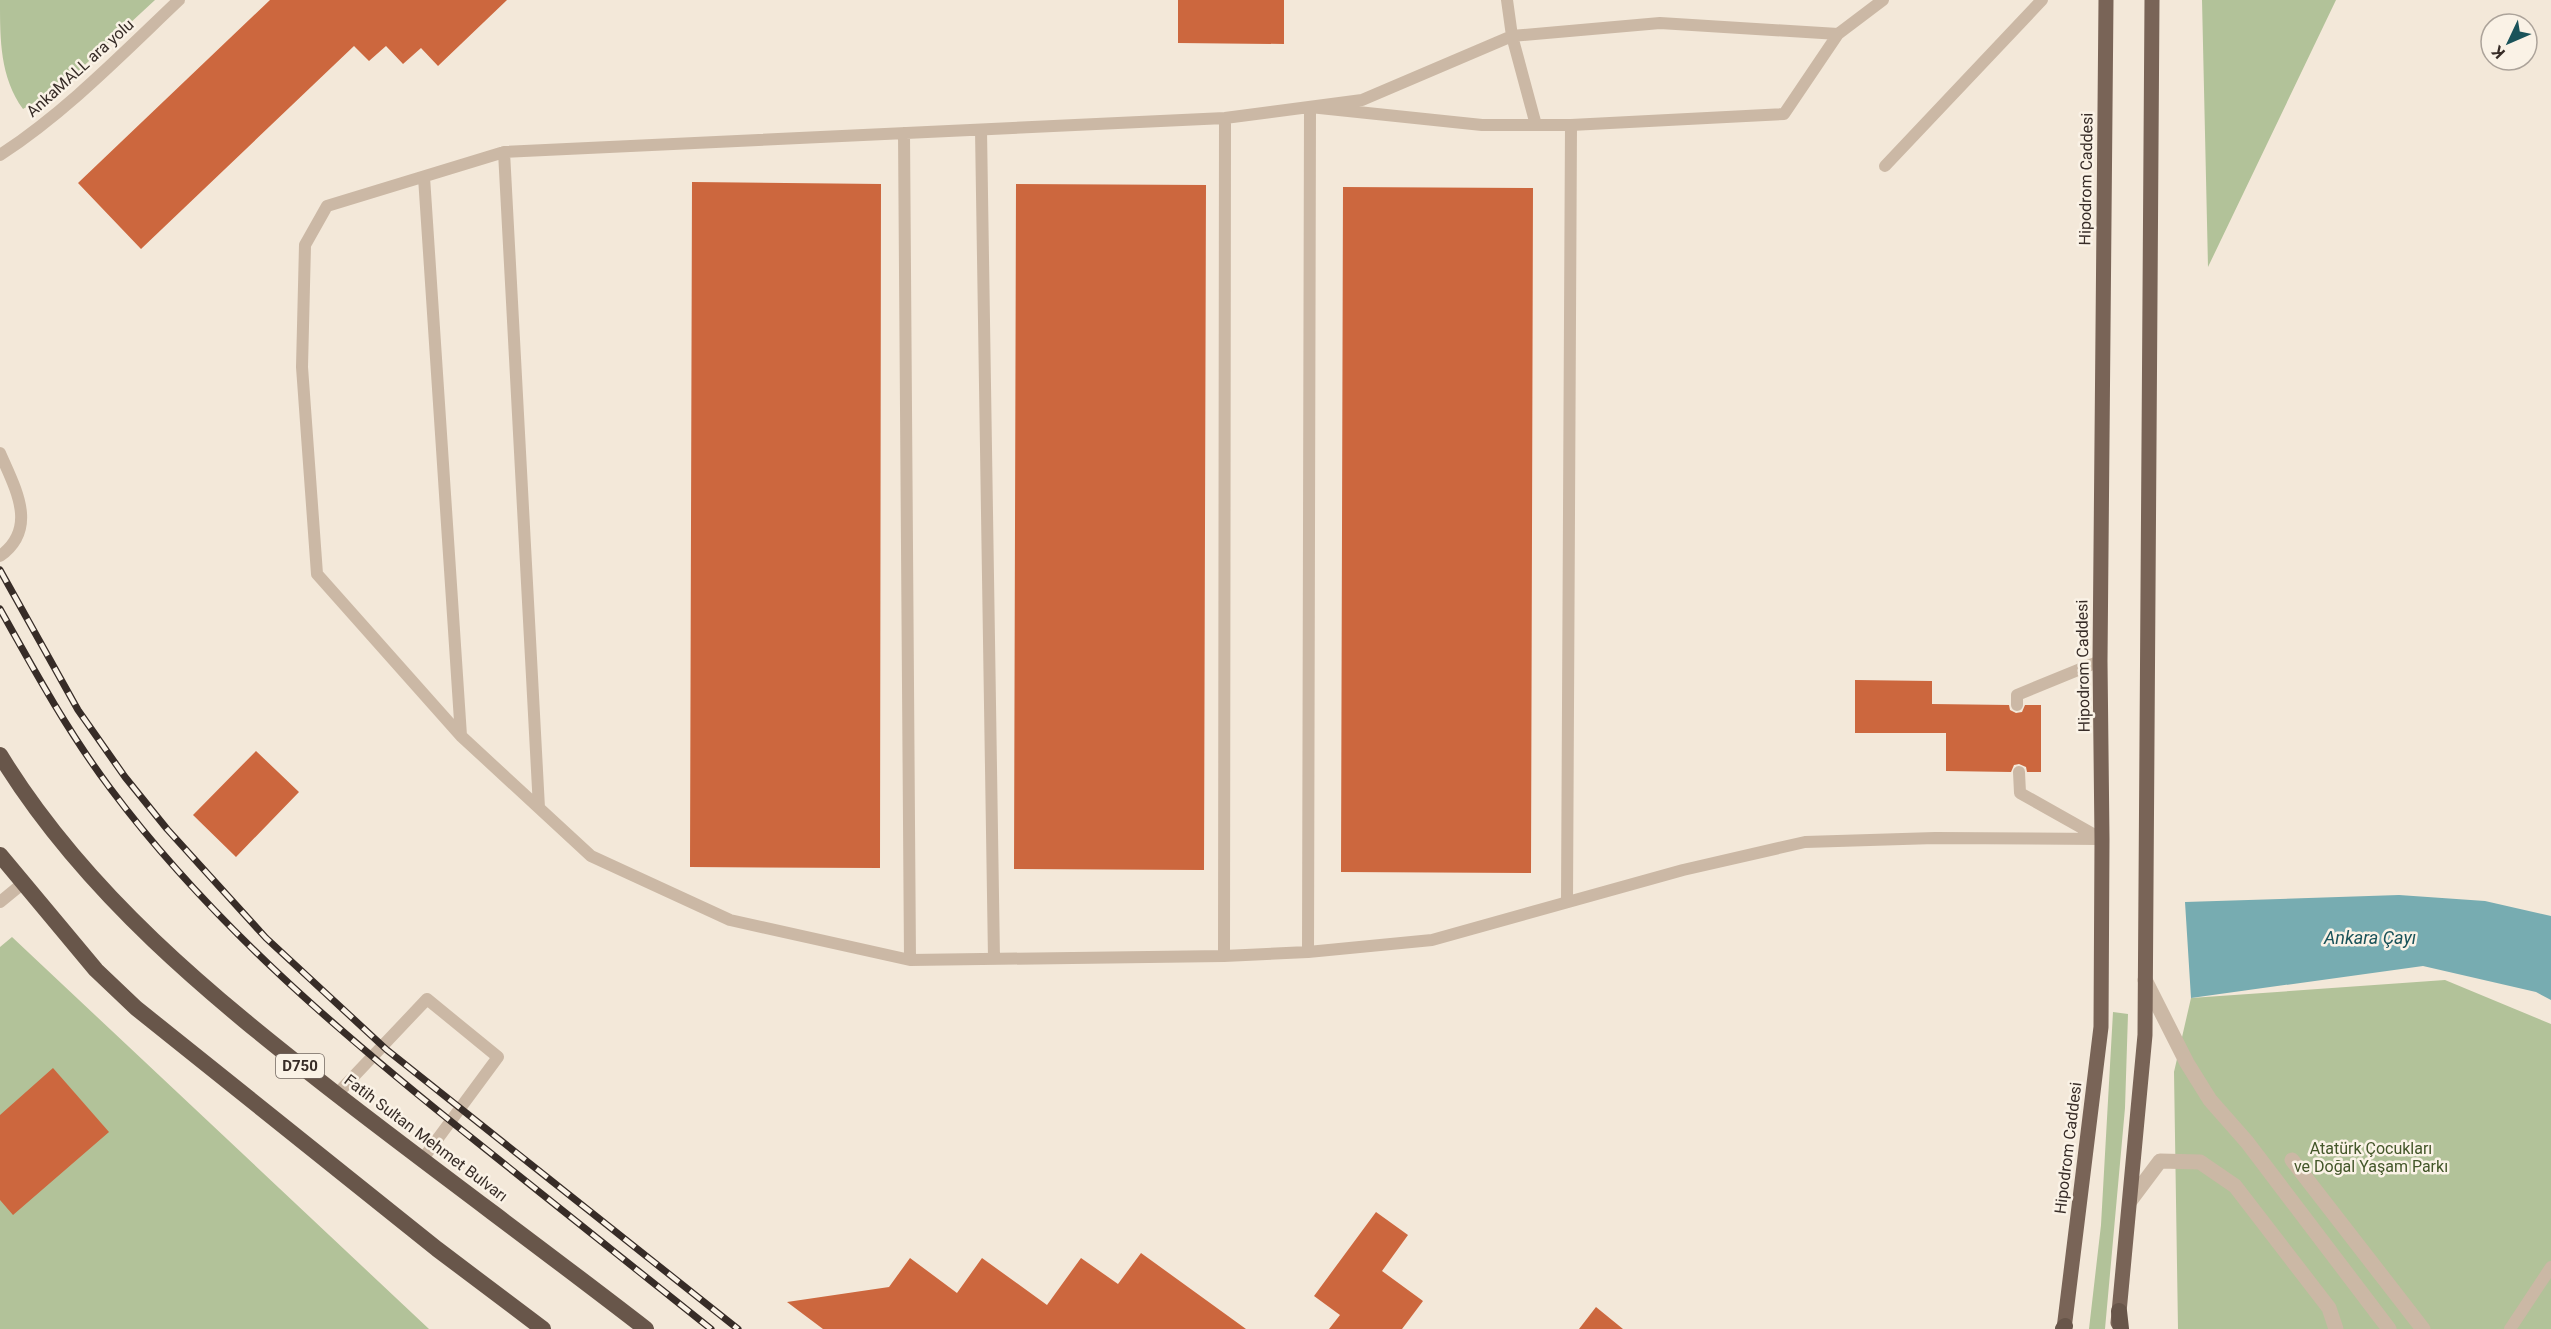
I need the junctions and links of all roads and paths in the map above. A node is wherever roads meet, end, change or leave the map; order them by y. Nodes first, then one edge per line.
1 (179, 0) edge
2 (1508, 0) edge
3 (1883, 0) edge
4 (2042, 0) edge
5 (2106, 0) edge
6 (2152, 0) edge
7 (1838, 34) junction
8 (1512, 36) junction
9 (1310, 107) junction
10 (1225, 118) junction
11 (1571, 124) junction
12 (1536, 125) junction
13 (981, 130) junction
14 (904, 134) junction
15 (504, 152) junction
16 (0, 155) edge
17 (1885, 166) dead end
18 (424, 177) junction
19 (0, 453) edge
20 (0, 556) edge
21 (2100, 661) junction
22 (2017, 705) dead end
23 (461, 736) junction
24 (0, 754) edge
25 (2019, 772) dead end
26 (540, 808) junction
27 (2102, 839) junction
28 (0, 855) edge
29 (22, 884) junction
30 (1567, 901) junction
31 (0, 902) edge
32 (1308, 952) junction
33 (1224, 956) junction
34 (994, 959) junction
35 (910, 960) junction
36 (2145, 980) junction
37 (337, 1094) junction
38 (422, 1160) junction
39 (2292, 1160) dead end
40 (2130, 1201) junction
41 (2551, 1267) edge
42 (2120, 1311) joint
43 (2064, 1328) edge
44 (543, 1329) edge
45 (646, 1329) edge
46 (2119, 1329) edge
47 (2336, 1329) edge
48 (2389, 1329) edge
49 (2423, 1329) edge
50 (2510, 1329) edge

1 - 16 lane, AnkaMALL ara yolu
2 - 8 lane
3 - 7 lane
4 - 17 lane
5 - 21 main road, Hipodrom Caddesi
6 - 36 main road
7 - 8 lane
7 - 11 lane
8 - 9 lane
8 - 12 lane
9 - 10 lane
9 - 12 lane
9 - 32 lane
10 - 13 lane
10 - 33 lane
11 - 12 lane
11 - 30 lane
13 - 14 lane
13 - 34 lane
14 - 15 lane
14 - 35 lane
15 - 18 lane
15 - 26 lane
18 - 23 lane
18 - 23 lane
19 - 20 lane
21 - 22 lane
21 - 27 main road, Hipodrom Caddesi
23 - 26 lane
24 - 37 highway, Fatih Sultan Mehmet Bulvarı / D750
25 - 27 lane
26 - 35 lane
27 - 30 lane
27 - 43 main road, Hipodrom Caddesi
28 - 29 highway
29 - 31 lane
29 - 44 highway
30 - 32 lane
32 - 33 lane
33 - 34 lane
34 - 35 lane
36 - 40 main road
36 - 48 street
37 - 38 highway, Fatih Sultan Mehmet Bulvarı / D750
37 - 38 lane
38 - 45 highway, Fatih Sultan Mehmet Bulvarı / D750
39 - 49 street
40 - 42 main road
40 - 47 street
41 - 50 lane
42 - 46 highway

